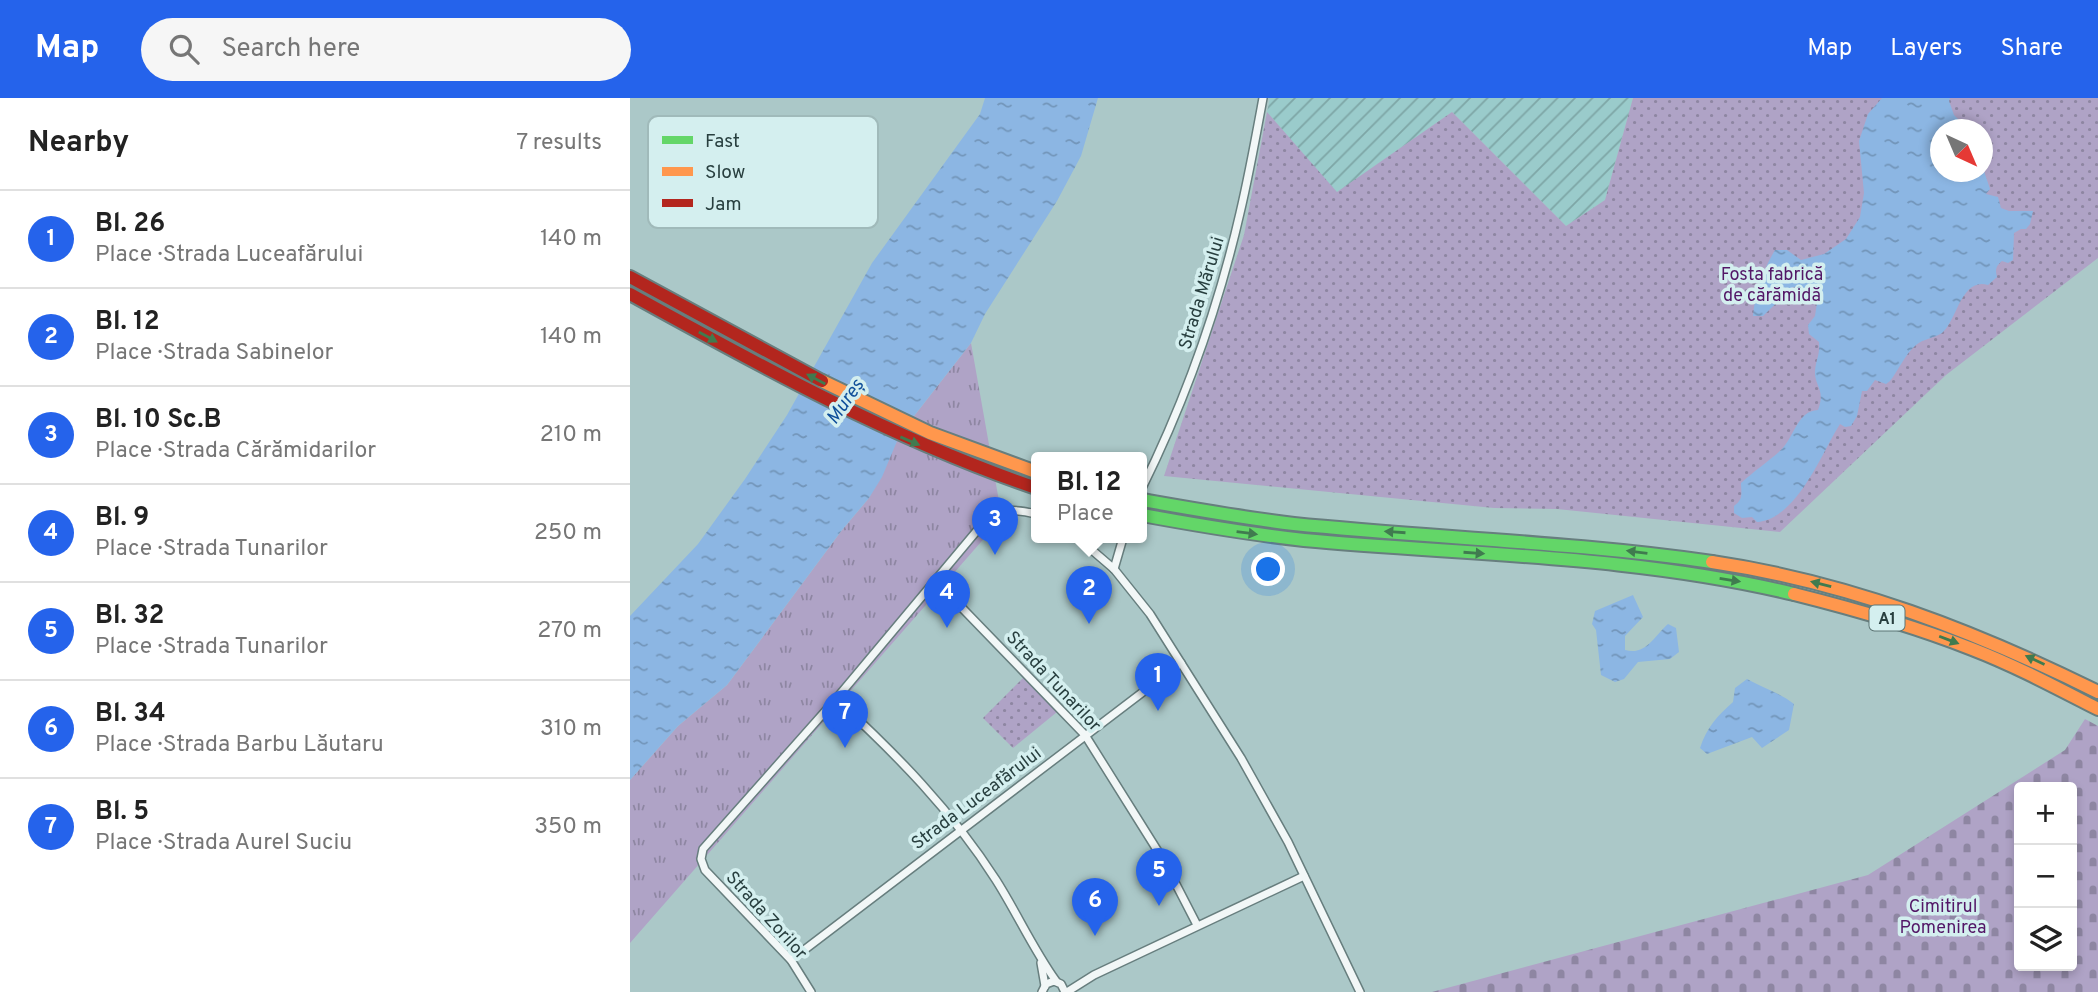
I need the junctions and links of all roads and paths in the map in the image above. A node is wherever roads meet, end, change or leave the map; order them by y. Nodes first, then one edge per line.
1 (1264, 98) edge
2 (630, 277) edge
3 (630, 294) edge
4 (1031, 470) edge
5 (1147, 478) edge
6 (1031, 486) edge
7 (1147, 501) edge
8 (1031, 513) edge
9 (1147, 516) edge
10 (1084, 543) edge
11 (1122, 543) edge
12 (1114, 569) junction
13 (935, 580) junction
14 (1181, 663) junction
15 (2098, 692) edge
16 (836, 699) junction
17 (2098, 709) edge
18 (1085, 735) junction
19 (960, 829) junction
20 (1304, 876) junction
21 (1197, 925) junction
22 (1040, 959) junction
23 (791, 960) junction
24 (1086, 978) junction
25 (1057, 982) junction
26 (1043, 990) edge
27 (811, 992) edge
28 (1066, 992) edge
29 (1360, 992) edge

1 - 5 street, Strada Mărului
4 -> 2 highway
3 -> 6 highway
15 -> 7 highway, A1
8 - 13 street
9 -> 17 highway, A1
10 - 12 street
11 - 12 street
12 - 14 street
13 - 16 street
13 - 18 street, Strada Tunarilor
14 - 18 street, Strada Luceafărului
14 - 20 street
16 - 19 street
16 - 23 street, Strada Zorilor
18 - 19 street, Strada Luceafărului
18 - 21 street, Strada Tunarilor
19 - 22 street
19 - 23 street, Strada Luceafărului
20 - 21 street
20 - 29 street
21 - 24 street
22 - 25 street
22 - 26 street
23 - 27 street, Strada Zorilor
24 - 25 street
24 - 28 street
25 - 26 street
25 - 28 street

